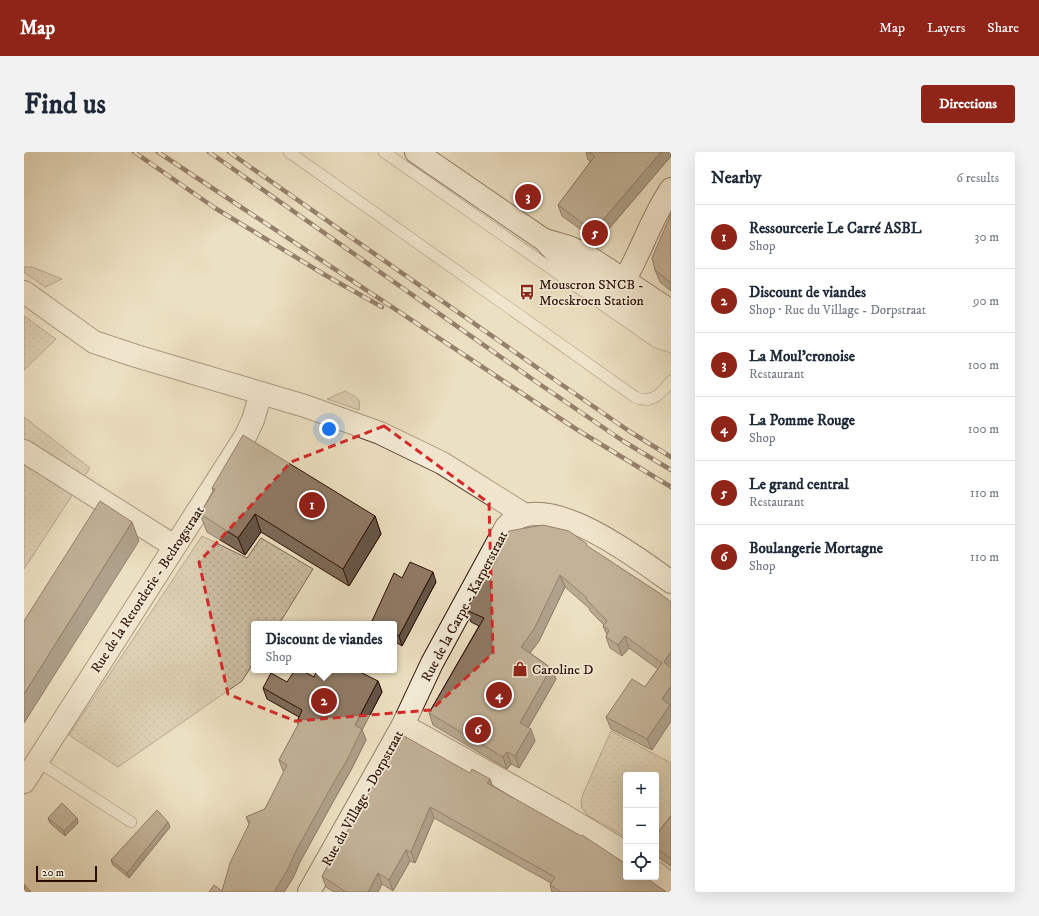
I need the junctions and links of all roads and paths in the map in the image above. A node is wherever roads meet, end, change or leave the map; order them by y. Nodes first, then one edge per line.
1 (289, 152) edge
2 (384, 152) edge
3 (416, 152) edge
4 (671, 189) edge
5 (24, 292) edge
6 (615, 295) junction
7 (671, 311) edge
8 (671, 334) edge
9 (671, 347) edge
10 (671, 381) edge
11 (261, 393) junction
12 (24, 450) edge
13 (525, 515) junction
14 (174, 546) junction
15 (671, 582) edge
16 (403, 726) junction
17 (37, 761) junction
18 (24, 782) edge
19 (131, 822) dead end
20 (623, 851) edge
21 (659, 875) edge
22 (671, 885) edge
23 (309, 892) edge

1 - 10 lane
2 - 6 lane
3 - 6 street
4 - 6 street
5 - 11 street
6 - 7 street
6 - 8 street
6 - 9 lane
11 - 13 street
11 - 14 street, Rue de la Retorderie - Bedrogstraat
12 - 14 street
13 - 15 street, Rue de la Carpe - Karperstraat
13 - 16 street, Rue de la Carpe - Karperstraat
14 - 17 street, Rue de la Retorderie - Bedrogstraat
16 - 20 street
16 - 23 street, Rue du Village - Dorpstraat
17 - 18 street, Rue de la Retorderie - Bedrogstraat
17 - 19 lane
21 - 22 street

